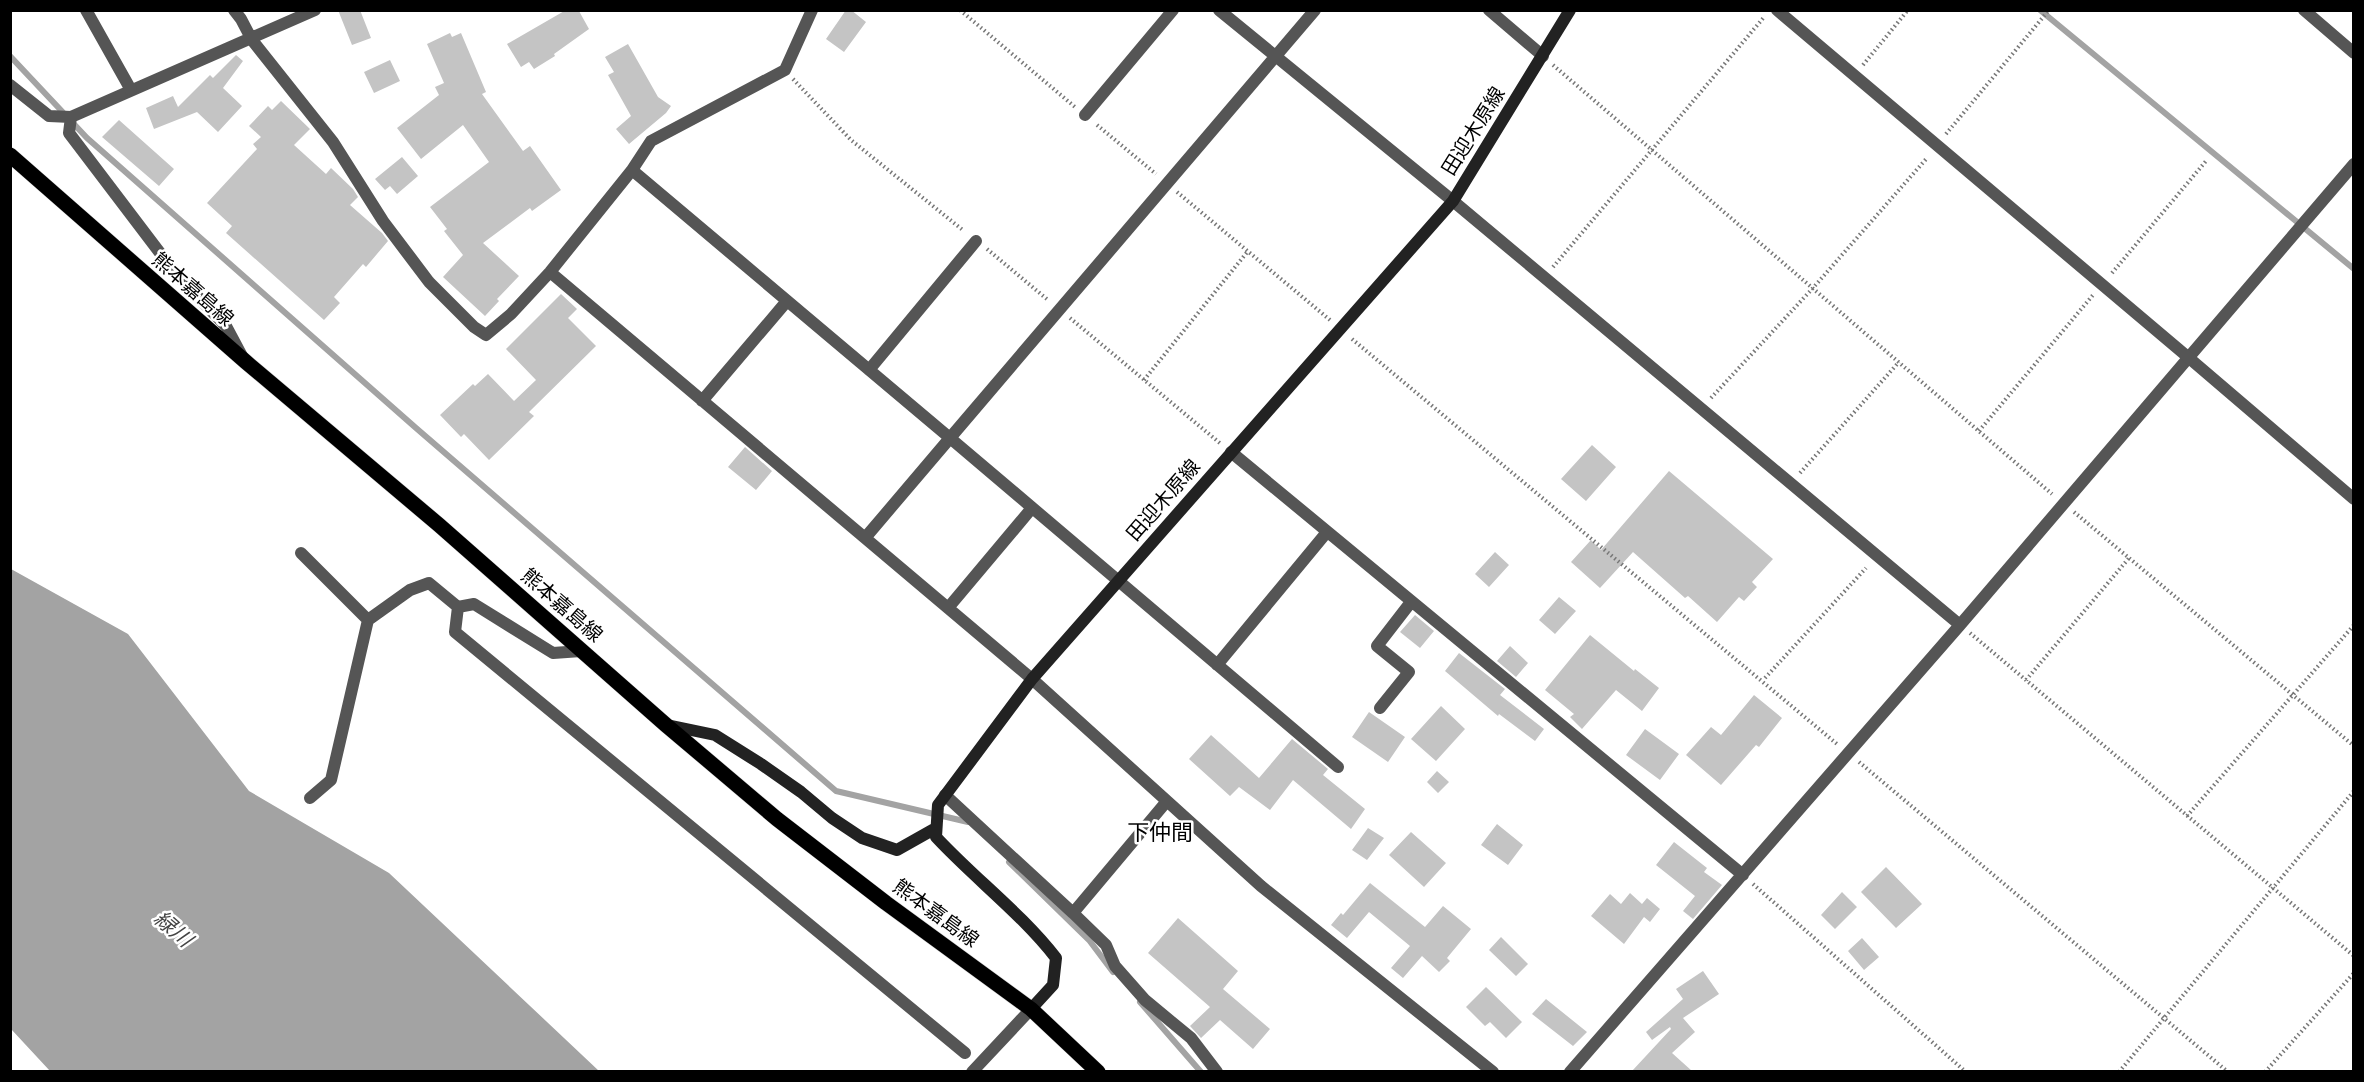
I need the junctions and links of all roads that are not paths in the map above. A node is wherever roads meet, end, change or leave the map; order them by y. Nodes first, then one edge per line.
1 (86, 10) edge
2 (234, 10) edge
3 (315, 10) edge
4 (812, 10) edge
5 (1173, 10) edge
6 (1219, 10) edge
7 (1314, 10) edge
8 (1489, 10) edge
9 (1570, 10) edge
10 (1777, 10) edge
11 (2304, 10) edge
12 (252, 40) junction
13 (2354, 53) edge
14 (1275, 56) junction
15 (1543, 56) junction
16 (10, 85) edge
17 (131, 90) junction
18 (1085, 115) road end
19 (71, 117) junction
20 (10, 155) edge
21 (2354, 164) edge
22 (632, 170) junction
23 (1453, 201) junction
24 (976, 241) road end
25 (550, 273) junction
26 (787, 301) junction
27 (2189, 357) junction
28 (246, 362) junction
29 (869, 370) junction
30 (702, 401) junction
31 (950, 438) junction
32 (1231, 452) junction
33 (2354, 499) edge
34 (1032, 508) junction
35 (1327, 532) junction
36 (865, 538) junction
37 (301, 553) dead end
38 (1118, 581) junction
39 (1411, 602) junction
40 (458, 607) junction
41 (948, 608) junction
42 (368, 620) junction
43 (1960, 625) junction
44 (581, 651) junction
45 (1217, 665) junction
46 (1032, 679) junction
47 (1380, 708) dead end
48 (666, 725) junction
49 (1338, 767) dead end
50 (310, 798) dead end
51 (941, 800) junction
52 (1167, 801) junction
53 (936, 828) junction
54 (1743, 875) junction
55 (1073, 913) junction
56 (1031, 1010) junction
57 (965, 1053) dead end
58 (972, 1071) edge
59 (1098, 1071) edge
60 (1217, 1071) edge
61 (1493, 1071) edge
62 (1570, 1071) edge

1 - 17 street
2 - 12 street
3 - 12 street
4 - 22 street
5 - 18 street
6 - 14 street
7 - 14 street
8 - 15 street
9 - 15 main road, 田迎木原線
10 - 27 street
11 - 13 street
12 - 17 street
12 - 25 street
14 - 23 street
14 - 31 street
15 - 23 main road, 田迎木原線
16 - 19 street
17 - 19 street
19 - 28 street
20 - 28 main road, 熊本嘉島線
21 - 27 street
22 - 25 street
22 - 26 street
23 - 32 main road, 田迎木原線
23 - 43 street
24 - 29 street
25 - 30 street
26 - 29 street
26 - 30 street
27 - 33 street
27 - 43 street
28 - 44 main road, 熊本嘉島線
29 - 31 street
30 - 36 street
31 - 34 street
31 - 36 street
32 - 35 street
32 - 38 main road, 田迎木原線
34 - 38 street
34 - 41 street
35 - 39 street
35 - 45 street
36 - 41 street
37 - 42 street
38 - 45 street
38 - 46 main road, 田迎木原線
39 - 47 street
39 - 54 street
40 - 42 street
40 - 44 street
40 - 57 street
41 - 46 street
42 - 50 street
43 - 54 street
44 - 48 main road, 熊本嘉島線
45 - 49 street
46 - 51 main road, 田迎木原線
46 - 52 street
48 - 53 main road
48 - 56 main road, 熊本嘉島線
51 - 53 main road
51 - 55 street
52 - 55 street
52 - 61 street
53 - 56 main road
54 - 62 street
55 - 60 street
56 - 58 street
56 - 59 main road, 熊本嘉島線

